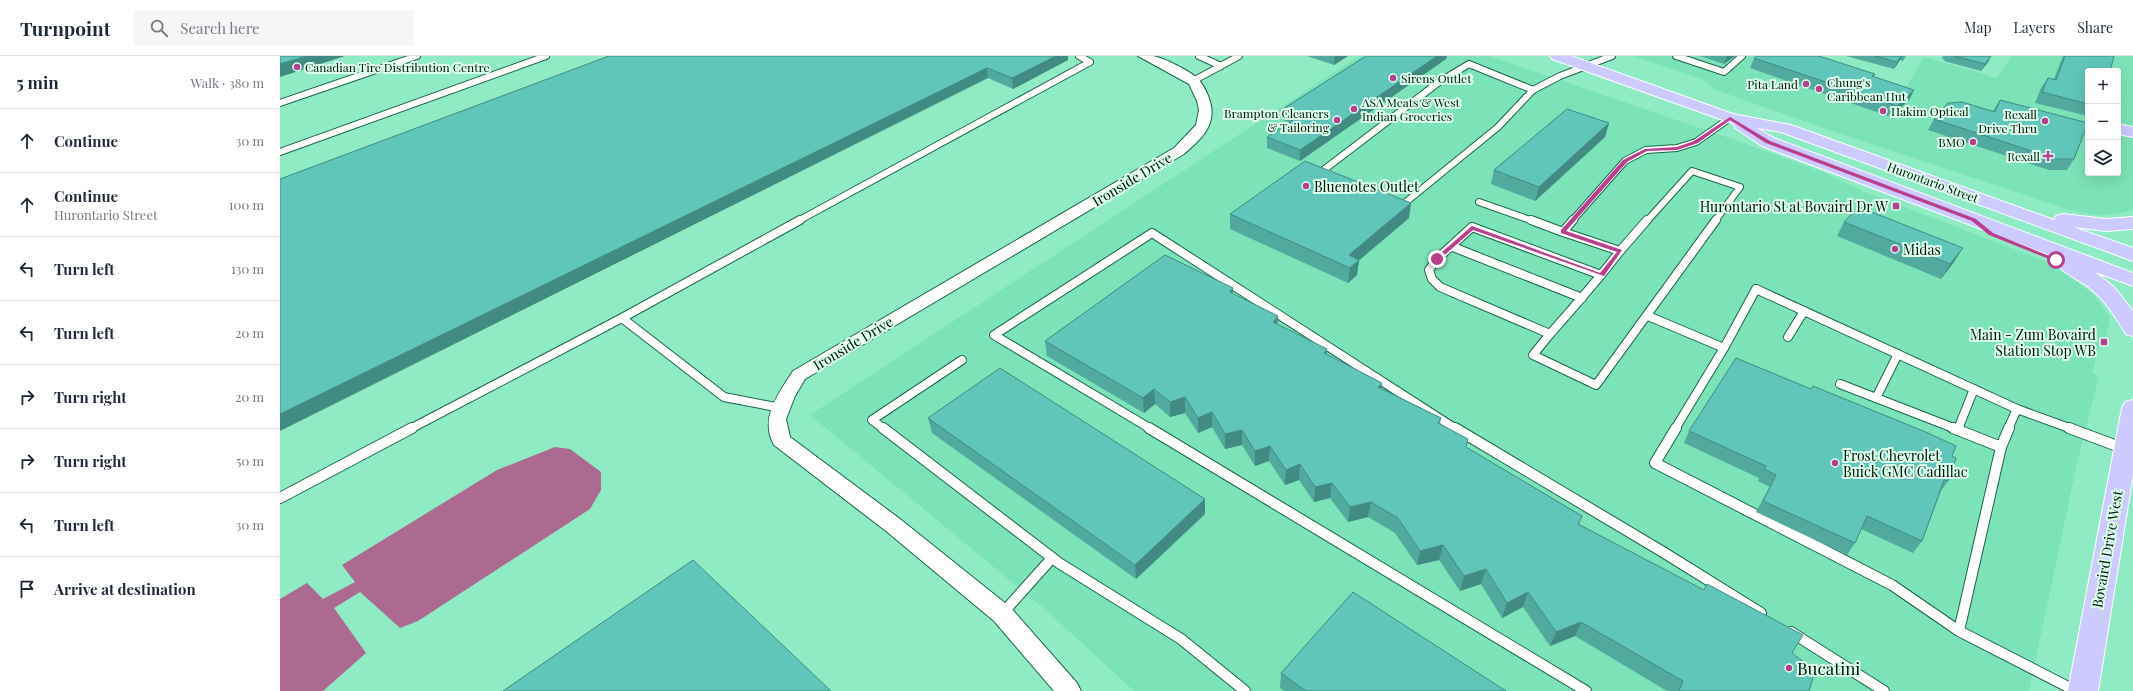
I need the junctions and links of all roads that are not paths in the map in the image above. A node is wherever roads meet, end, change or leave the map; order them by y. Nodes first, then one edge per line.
1 (417, 56) edge
2 (546, 56) edge
3 (1079, 56) edge
4 (1144, 56) edge
5 (1199, 56) edge
6 (1239, 56) edge
7 (1557, 56) edge
8 (1612, 56) edge
9 (1676, 56) edge
10 (1742, 56) edge
11 (1221, 66) junction
12 (1586, 66) junction
13 (1193, 81) junction
14 (1533, 90) junction
15 (280, 102) edge
16 (1730, 118) junction
17 (2121, 130) edge
18 (2133, 132) edge
19 (280, 152) edge
20 (1335, 178) edge
21 (1386, 200) edge
22 (1479, 202) dead end
23 (2002, 207) junction
24 (1974, 220) junction
25 (2133, 223) edge
26 (1562, 232) junction
27 (1453, 247) junction
28 (1620, 251) junction
29 (2133, 255) edge
30 (1602, 275) junction
31 (2133, 280) edge
32 (1582, 298) junction
33 (1804, 311) junction
34 (1648, 316) junction
35 (622, 318) junction
36 (2133, 329) edge
37 (1550, 334) junction
38 (1788, 337) dead end
39 (1724, 348) junction
40 (1898, 354) junction
41 (962, 360) dead end
42 (1840, 384) dead end
43 (1974, 389) junction
44 (1876, 398) junction
45 (781, 408) junction
46 (2133, 408) edge
47 (2017, 409) junction
48 (1958, 430) junction
49 (2001, 447) junction
50 (2125, 449) junction
51 (280, 498) edge
52 (1052, 558) junction
53 (1002, 614) junction
54 (1770, 619) edge
55 (1784, 628) edge
56 (1959, 631) junction
57 (1069, 691) edge
58 (1245, 691) edge
59 (1586, 691) edge
60 (1884, 691) edge
61 (2076, 691) edge
62 (2083, 691) edge

1 - 15 lane
2 - 19 lane
3 - 35 lane
4 - 13 street
5 - 11 lane
6 - 11 lane
7 - 12 main road, Hurontario Street
8 - 12 lane
9 - 10 lane
11 - 13 lane
12 - 14 lane
12 - 16 main road, Hurontario Street
13 - 45 street, Ironside Drive
14 - 20 lane
14 - 21 lane
16 - 23 main road, Hurontario Street
16 - 24 main road, Hurontario Street
16 - 26 lane
17 - 18 main road
22 - 26 lane
23 - 25 main road
23 - 29 main road, Hurontario Street
24 - 31 main road, Hurontario Street
24 - 36 main road
26 - 28 lane
27 - 30 lane
27 - 32 lane
27 - 37 lane
28 - 30 lane
28 - 34 lane
30 - 32 lane
32 - 37 lane
33 - 38 lane
33 - 39 lane
33 - 40 lane
34 - 37 lane
34 - 39 lane
35 - 45 lane
35 - 51 lane
39 - 56 lane
40 - 43 lane
40 - 44 lane
41 - 52 lane
42 - 44 lane
43 - 47 lane
43 - 48 lane
44 - 48 lane
45 - 53 street, Ironside Drive
46 - 50 main road, Bovaird Drive West
47 - 49 lane
47 - 50 lane
48 - 49 lane
49 - 56 lane
50 - 62 main road, Bovaird Drive West
52 - 53 lane
52 - 58 lane
53 - 57 street, Ironside Drive
54 - 59 lane
55 - 60 lane
56 - 61 lane

